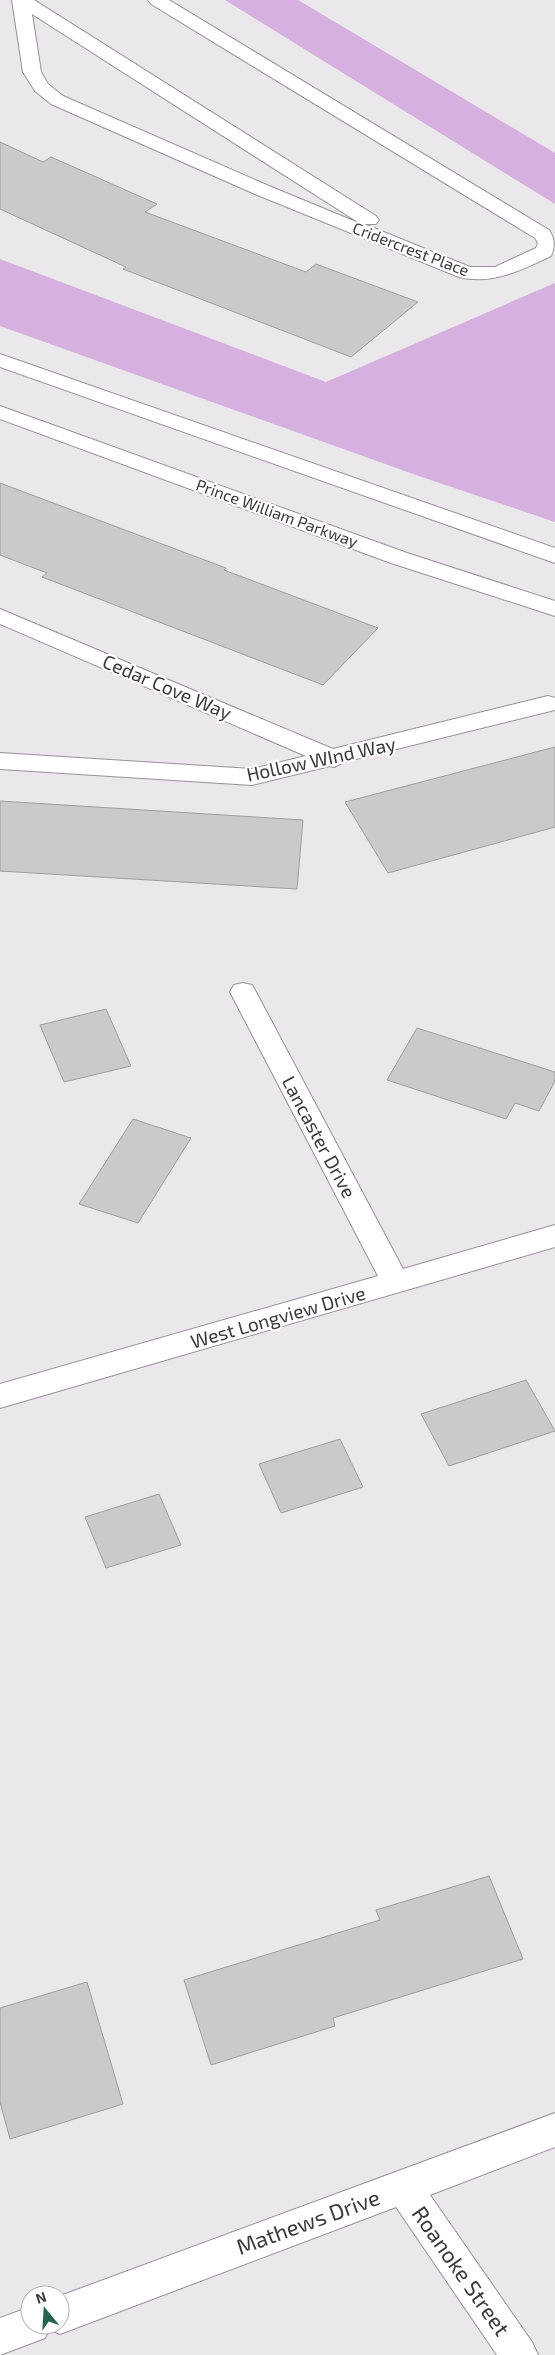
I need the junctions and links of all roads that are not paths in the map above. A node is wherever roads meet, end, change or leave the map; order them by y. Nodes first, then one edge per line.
1 (22, 0) edge
2 (156, 0) edge
3 (430, 258) junction
4 (0, 360) edge
5 (0, 412) edge
6 (555, 556) edge
7 (555, 608) edge
8 (0, 616) edge
9 (548, 704) dead end
10 (334, 759) junction
11 (0, 761) edge
12 (243, 992) dead end
13 (555, 1236) edge
14 (396, 1283) junction
15 (0, 1396) edge
16 (555, 2130) edge
17 (403, 2187) junction
18 (70, 2311) edge
19 (20, 2330) edge
20 (0, 2337) edge
21 (519, 2355) edge

1 - 3 street
1 - 3 street, Cridercrest Place
2 - 3 street, Cridercrest Place
4 - 6 street
5 - 7 street, Prince William Parkway
8 - 10 street, Cedar Cove Way
9 - 10 street, Hollow WInd Way
10 - 11 street, Hollow WInd Way
12 - 14 street, Lancaster Drive
13 - 14 street, West Longview Drive
14 - 15 street, West Longview Drive
16 - 17 street, Mathews Drive
17 - 18 street, Mathews Drive
17 - 21 street, Roanoke Street
19 - 20 street

